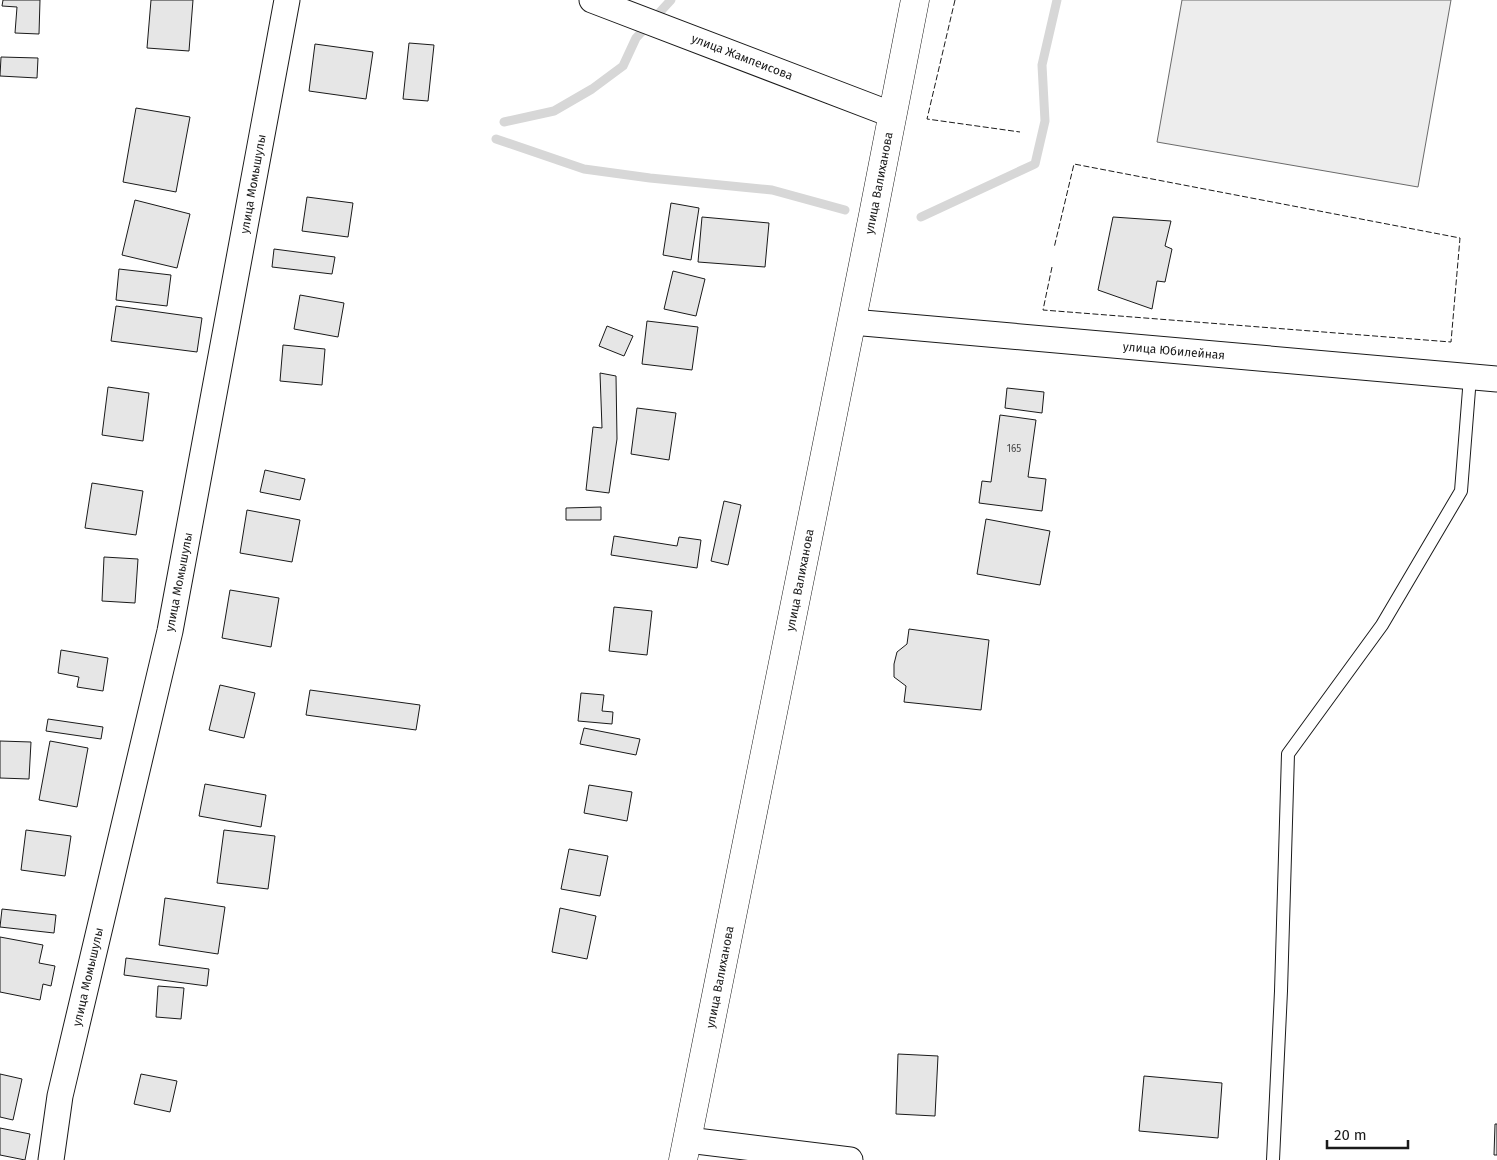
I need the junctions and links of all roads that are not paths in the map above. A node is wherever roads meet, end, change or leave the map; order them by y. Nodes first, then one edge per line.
1 (287, 0) edge
2 (592, 0) edge
3 (915, 0) edge
4 (893, 115) junction
5 (852, 322) junction
6 (1470, 377) junction
7 (1497, 379) edge
8 (685, 1150) edge
9 (51, 1160) edge
10 (850, 1160) edge
11 (1273, 1160) edge

1 - 9 street, улица Момышулы
2 - 4 street, улица Жампеисова
3 - 4 main road, улица Валиханова
4 - 5 main road, улица Валиханова
5 - 6 street, улица Юбилейная
5 - 8 main road, улица Валиханова
6 - 7 street, улица Юбилейная
6 - 11 lane
8 - 10 street

